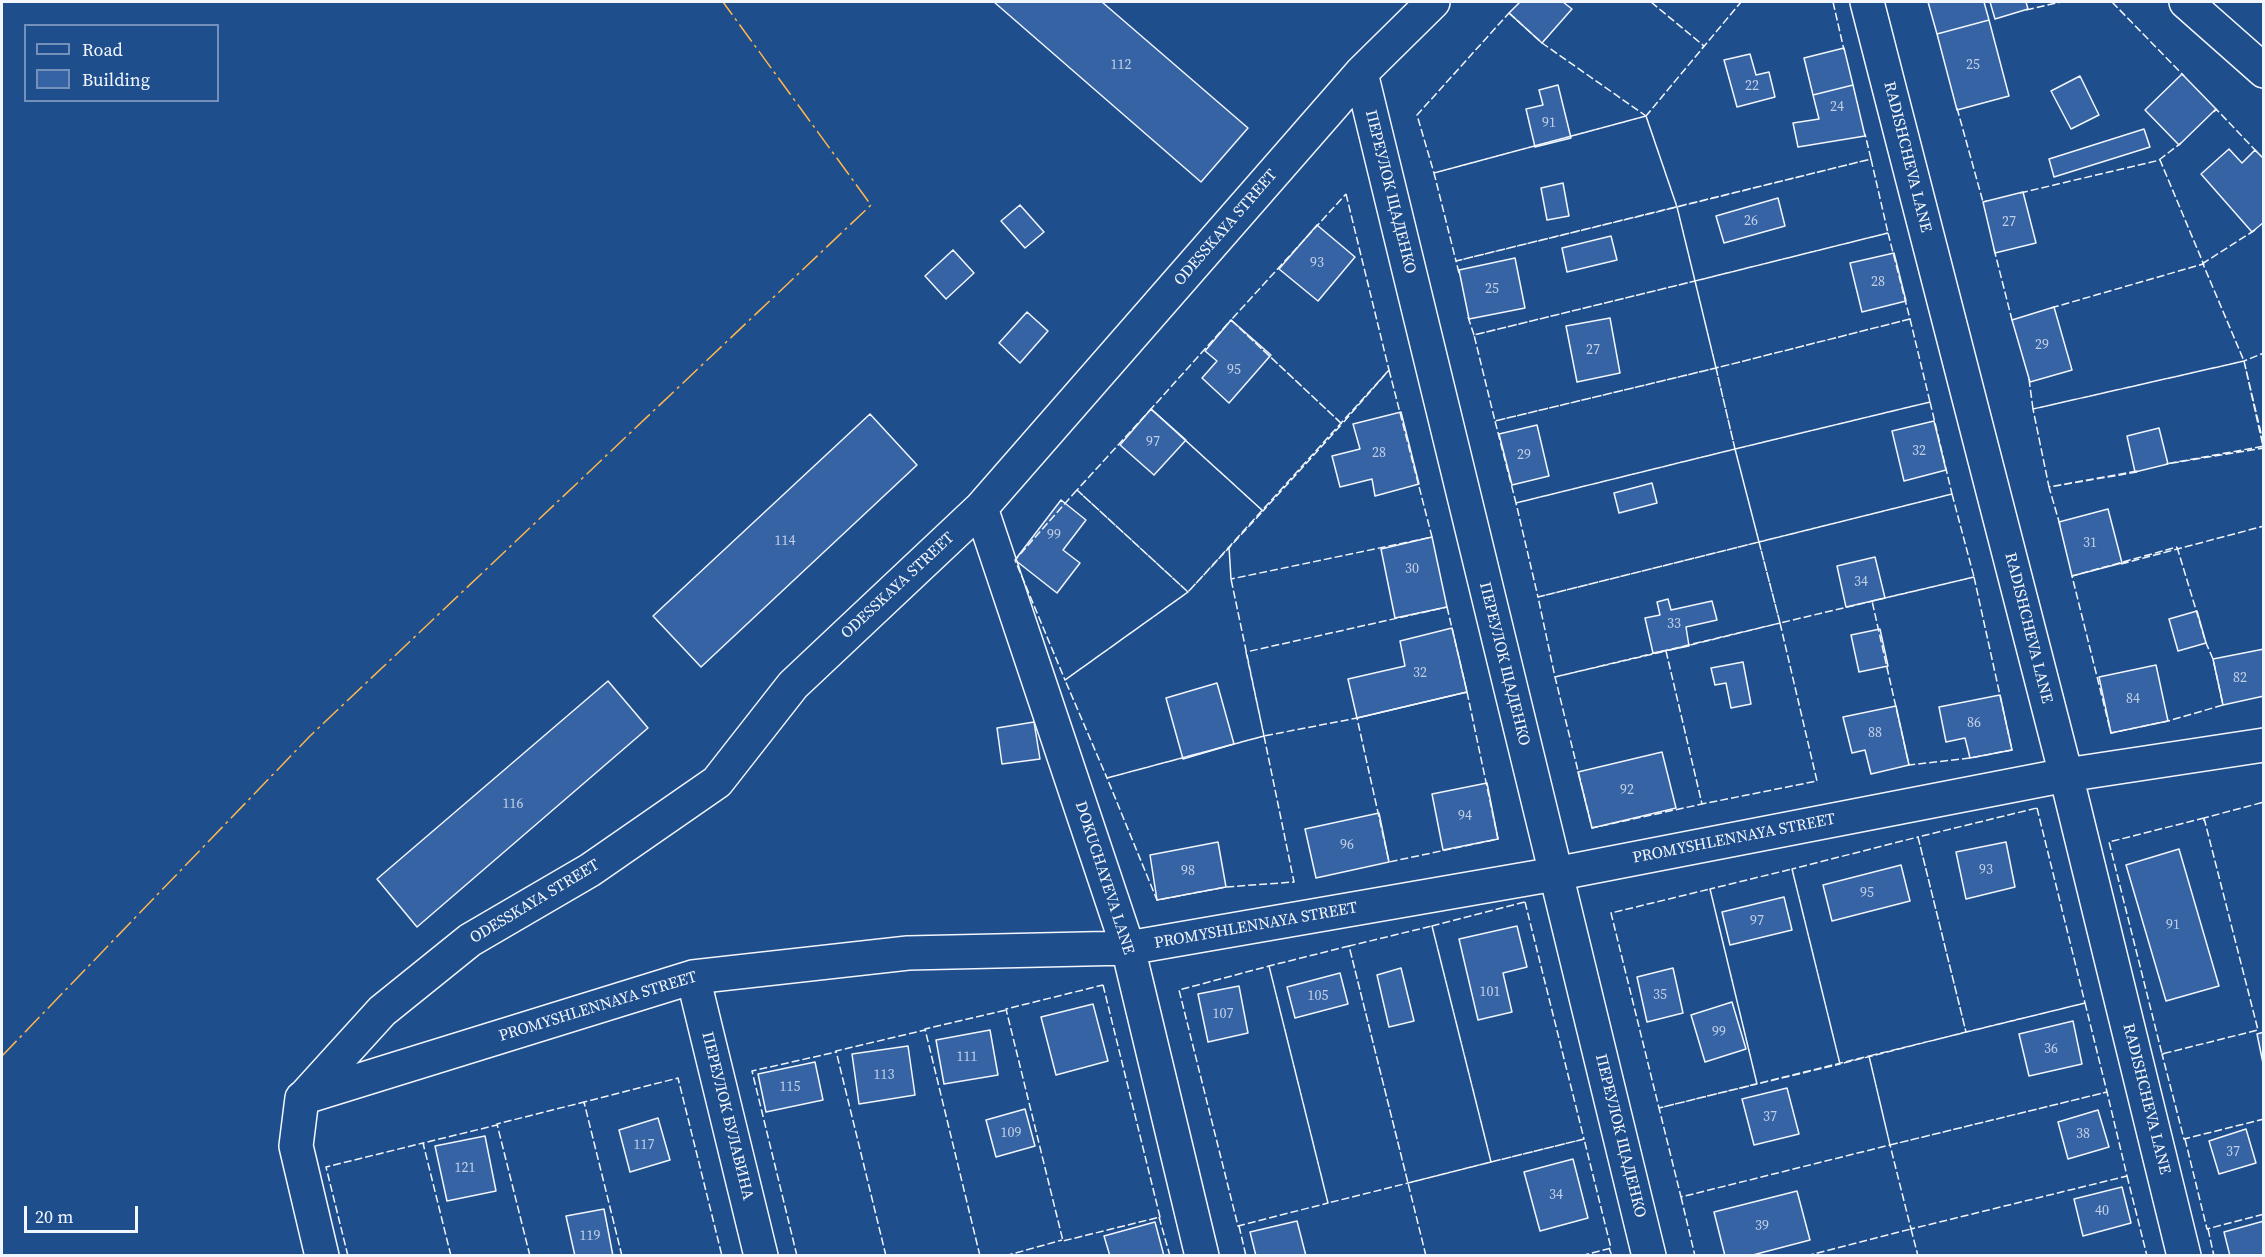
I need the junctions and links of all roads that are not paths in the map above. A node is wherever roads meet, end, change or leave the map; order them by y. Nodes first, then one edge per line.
1 (1433, 2) edge
2 (1867, 2) edge
3 (2186, 2) edge
4 (2264, 71) edge
5 (1361, 73) junction
6 (981, 508) junction
7 (2264, 745) edge
8 (2066, 775) junction
9 (1555, 874) junction
10 (1128, 948) junction
11 (693, 976) junction
12 (302, 1098) junction
13 (322, 1256) edge
14 (761, 1256) edge
15 (1202, 1256) edge
16 (1649, 1256) edge
17 (2184, 1256) edge

1 - 5 street, ODESSKAYA STREET
2 - 8 street, RADISHCHEVA LANE
3 - 4 street
5 - 6 street, ODESSKAYA STREET
5 - 9 street, ПЕРЕУЛОК ЩАДЕНКО
6 - 10 street, DOKUCHAYEVA LANE
6 - 12 street, ODESSKAYA STREET
7 - 8 street, PROMYSHLENNAYA STREET
8 - 9 street, PROMYSHLENNAYA STREET
8 - 17 street, RADISHCHEVA LANE
9 - 10 street, PROMYSHLENNAYA STREET
9 - 16 street, ПЕРЕУЛОК ЩАДЕНКО
10 - 11 street, PROMYSHLENNAYA STREET
10 - 15 street, DOKUCHAYEVA LANE
11 - 12 street, PROMYSHLENNAYA STREET
11 - 14 street, ПЕРЕУЛОК БУЛАВИНА
12 - 13 street

